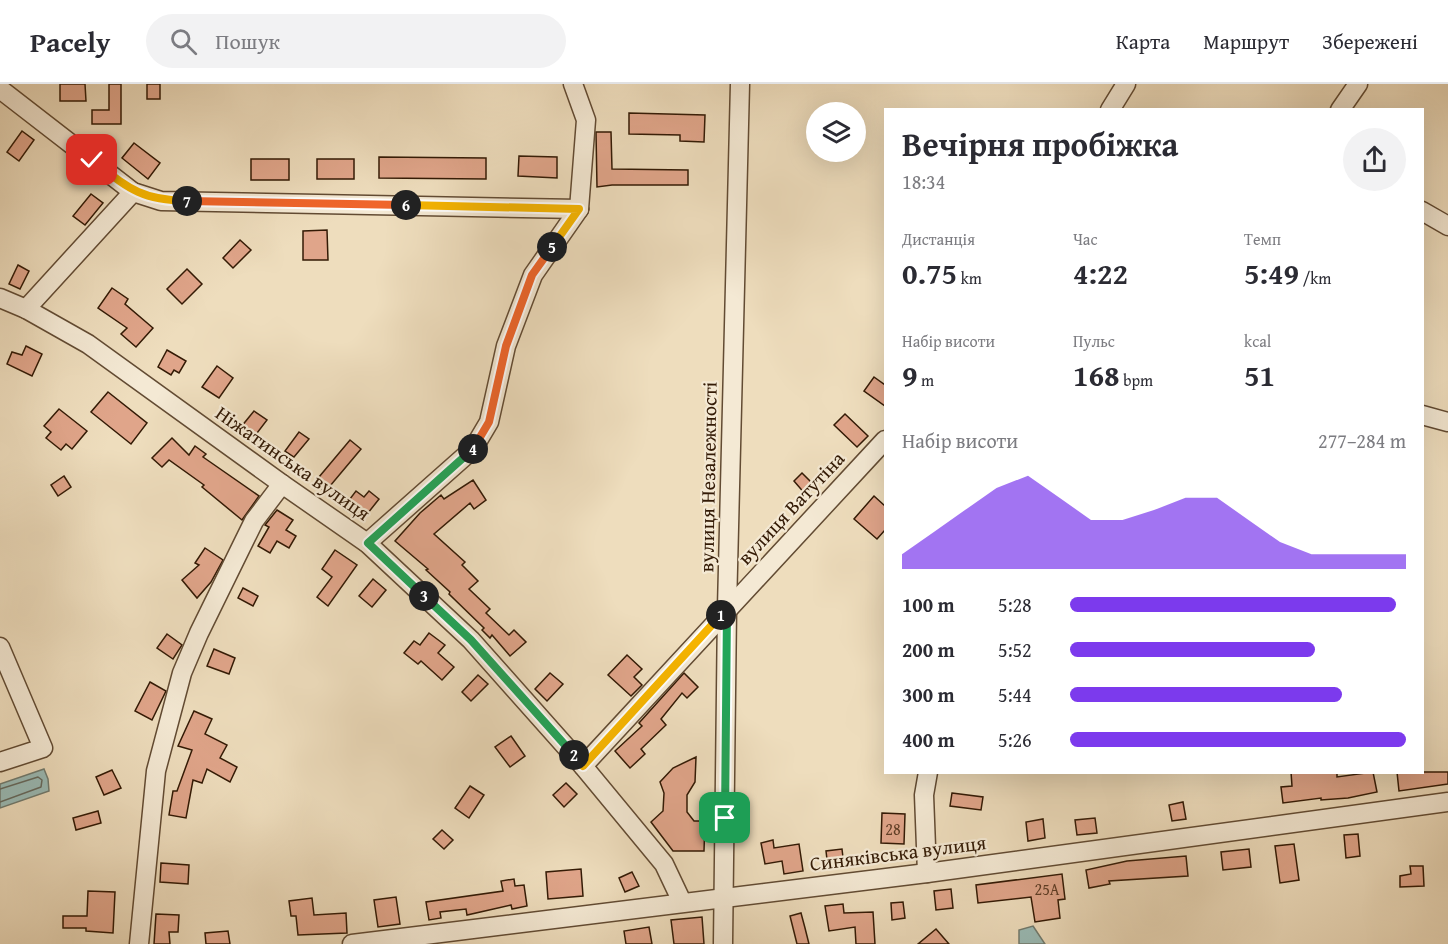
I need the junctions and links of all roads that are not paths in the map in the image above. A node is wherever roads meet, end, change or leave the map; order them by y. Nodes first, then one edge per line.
1 (573, 84) edge
2 (740, 84) edge
3 (1126, 84) edge
4 (1358, 84) edge
5 (0, 89) edge
6 (1111, 108) edge
7 (1341, 108) edge
8 (133, 192) junction
9 (579, 209) junction
10 (1424, 213) edge
11 (1448, 226) edge
12 (0, 298) edge
13 (26, 309) junction
14 (1424, 416) edge
15 (1448, 422) edge
16 (884, 441) edge
17 (282, 484) junction
18 (368, 543) junction
19 (727, 609) junction
20 (0, 647) edge
21 (0, 762) edge
22 (583, 766) junction
23 (928, 774) edge
24 (1448, 802) edge
25 (927, 873) junction
26 (725, 897) junction
27 (682, 902) junction
28 (411, 940) edge
29 (140, 944) edge
30 (352, 944) edge
31 (723, 944) edge

1 - 9 street
2 - 19 street, вулиця Незалежності
3 - 6 street
4 - 7 street
5 - 8 street
8 - 9 street
8 - 13 street
9 - 18 street
10 - 11 street
12 - 13 street, Ніжатинська вулиця
13 - 17 street, Ніжатинська вулиця
14 - 15 street
16 - 19 street, вулиця Ватутіна
17 - 18 street, Ніжатинська вулиця
17 - 29 street
18 - 22 street, Ніжатинська вулиця
19 - 22 street, вулиця Ватутіна
19 - 26 street, вулиця Незалежності
20 - 21 street
22 - 27 street, Ніжатинська вулиця
23 - 25 street
24 - 25 street, Синяківська вулиця
25 - 26 street, Синяківська вулиця
26 - 27 street, Синяківська вулиця
26 - 31 street, вулиця Незалежності
27 - 28 street, Синяківська вулиця
28 - 30 street, Синяківська вулиця

